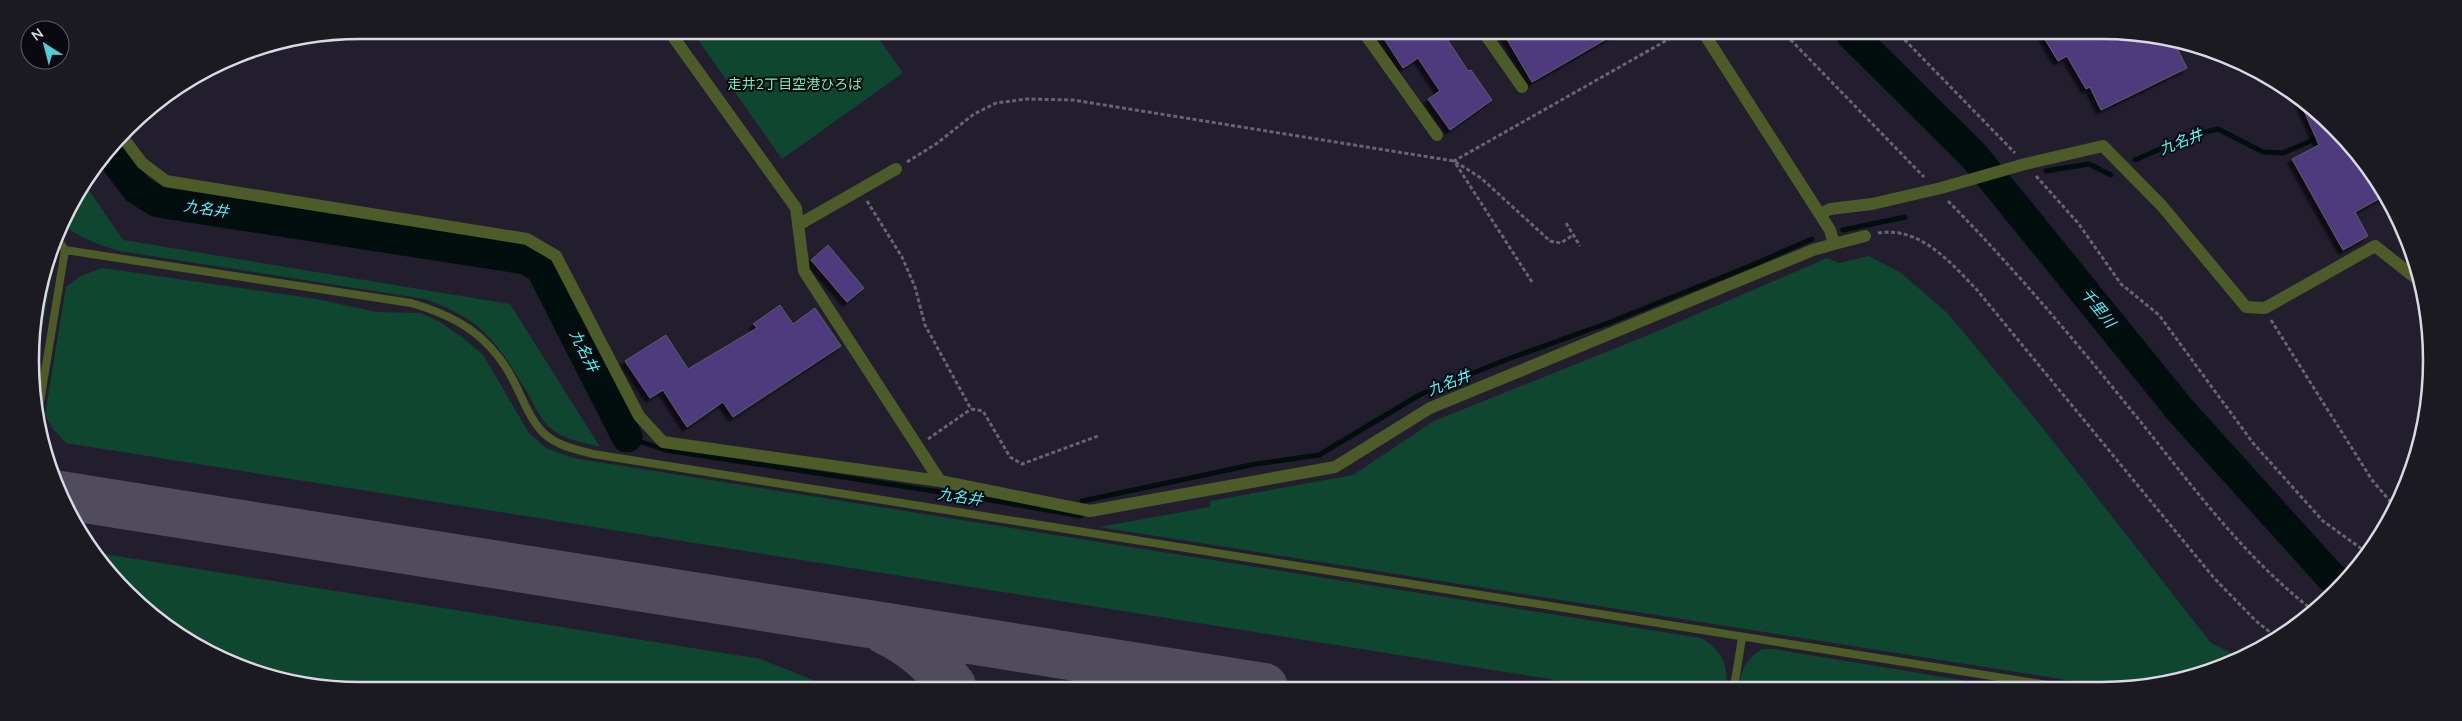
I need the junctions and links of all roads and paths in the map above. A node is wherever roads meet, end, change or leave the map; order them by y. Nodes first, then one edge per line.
1 (675, 39) edge
2 (1369, 39) edge
3 (1488, 39) edge
4 (1669, 39) edge
5 (1709, 39) edge
6 (1790, 39) edge
7 (1904, 39) edge
8 (1522, 87) dead end
9 (1437, 135) dead end
10 (126, 140) edge
11 (1454, 161) junction
12 (2023, 165) junction
13 (896, 169) joint
14 (1939, 189) junction
15 (860, 190) junction
16 (1820, 214) junction
17 (1566, 223) dead end
18 (798, 224) junction
19 (1573, 235) junction
20 (1865, 236) joint
21 (61, 243) edge
22 (1834, 244) junction
23 (1580, 246) dead end
24 (66, 250) junction
25 (2411, 275) edge
26 (1532, 282) dead end
27 (2265, 308) junction
28 (41, 396) edge
29 (971, 409) junction
30 (1098, 436) dead end
31 (918, 446) junction
32 (940, 481) junction
33 (2391, 502) edge
34 (2362, 549) edge
35 (2309, 606) edge
36 (2271, 633) edge
37 (1742, 638) junction
38 (1735, 682) edge
39 (2028, 682) edge

1 - 18 street
2 - 9 street
3 - 8 street
4 - 11 path
5 - 16 street
6 - 14 path
7 - 12 path
10 - 32 street
11 - 13 path
11 - 19 path
11 - 26 path
12 - 14 street
12 - 27 street
12 - 34 path
13 - 15 street
14 - 16 street
14 - 35 path
15 - 18 street
15 - 29 path
16 - 22 street
17 - 19 path
18 - 31 street
19 - 23 path
20 - 22 street
20 - 36 path
21 - 24 lane
22 - 32 street
24 - 28 lane
24 - 37 lane
25 - 27 street
27 - 33 path
29 - 30 path
29 - 31 path
31 - 32 street
37 - 38 lane
37 - 39 lane

